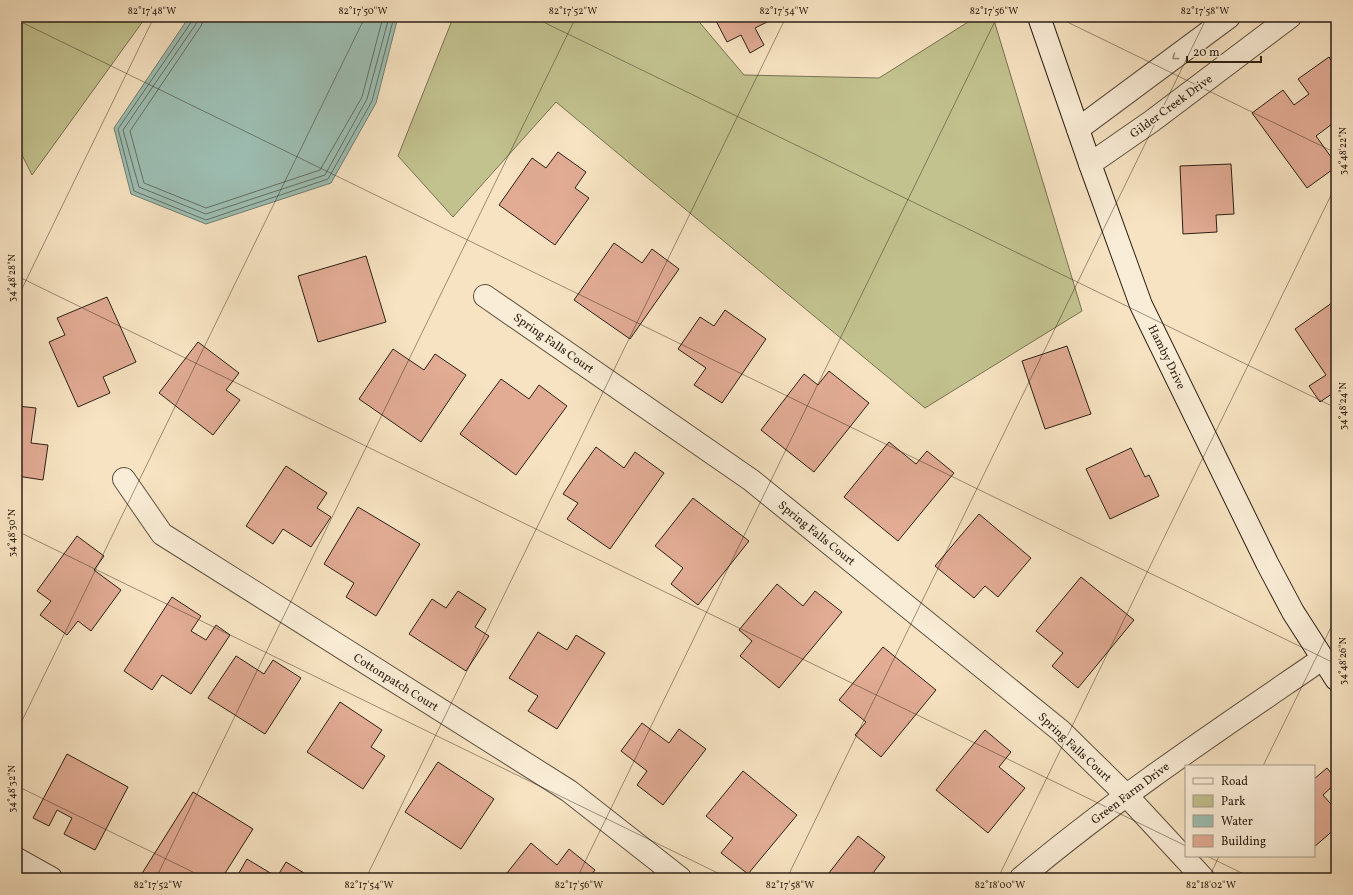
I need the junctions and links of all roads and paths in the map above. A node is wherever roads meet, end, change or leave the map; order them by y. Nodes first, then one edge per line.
1 (1039, 17) edge
2 (1229, 17) edge
3 (1290, 17) edge
4 (1078, 129) junction
5 (1090, 164) junction
6 (485, 296) dead end
7 (124, 478) dead end
8 (1322, 659) junction
9 (1336, 679) edge
10 (1127, 796) junction
11 (17, 858) edge
12 (51, 878) edge
13 (680, 878) edge
14 (1021, 878) edge
15 (1203, 878) edge

1 - 4 street, Hamby Drive
2 -> 4 street
3 - 5 street, Gilder Creek Drive
4 - 5 street, Hamby Drive
5 - 8 street, Hamby Drive
6 - 10 street, Spring Falls Court
7 - 13 street, Cottonpatch Court
8 - 9 street, Hamby Drive
8 - 10 street, Green Farm Drive
10 - 14 street, Green Farm Drive
10 - 15 street, Spring Falls Court
11 - 12 street

